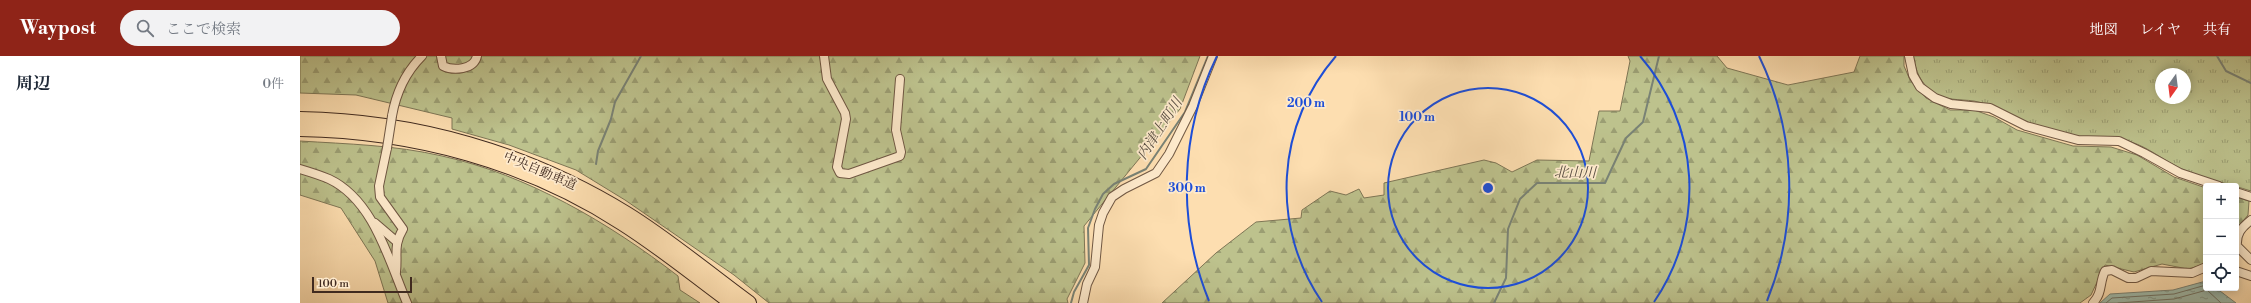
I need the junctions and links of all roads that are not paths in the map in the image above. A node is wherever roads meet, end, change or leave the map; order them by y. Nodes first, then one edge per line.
1 (422, 56) edge
2 (441, 56) edge
3 (477, 56) edge
4 (824, 56) edge
5 (1213, 56) edge
6 (1909, 56) edge
7 (900, 79) dead end
8 (300, 119) edge
9 (300, 129) edge
10 (300, 169) edge
11 (2210, 183) edge
12 (2239, 193) edge
13 (2251, 197) edge
14 (2251, 220) edge
15 (373, 222) junction
16 (396, 241) junction
17 (2251, 260) edge
18 (2203, 268) edge
19 (396, 272) junction
20 (2239, 272) edge
21 (2251, 276) edge
22 (407, 303) edge
23 (732, 303) edge
24 (748, 303) edge
25 (1083, 303) edge
26 (2092, 303) edge

1 - 16 street, bridge
2 - 3 street
4 - 7 street
5 - 25 street
6 - 11 street
8 - 24 highway, 中央自動車道
9 - 23 highway, 中央自動車道
10 - 15 street
12 - 13 street
14 - 17 street
15 - 16 street
15 - 19 street
16 - 19 street
18 - 26 street
19 - 22 street
20 - 21 street

